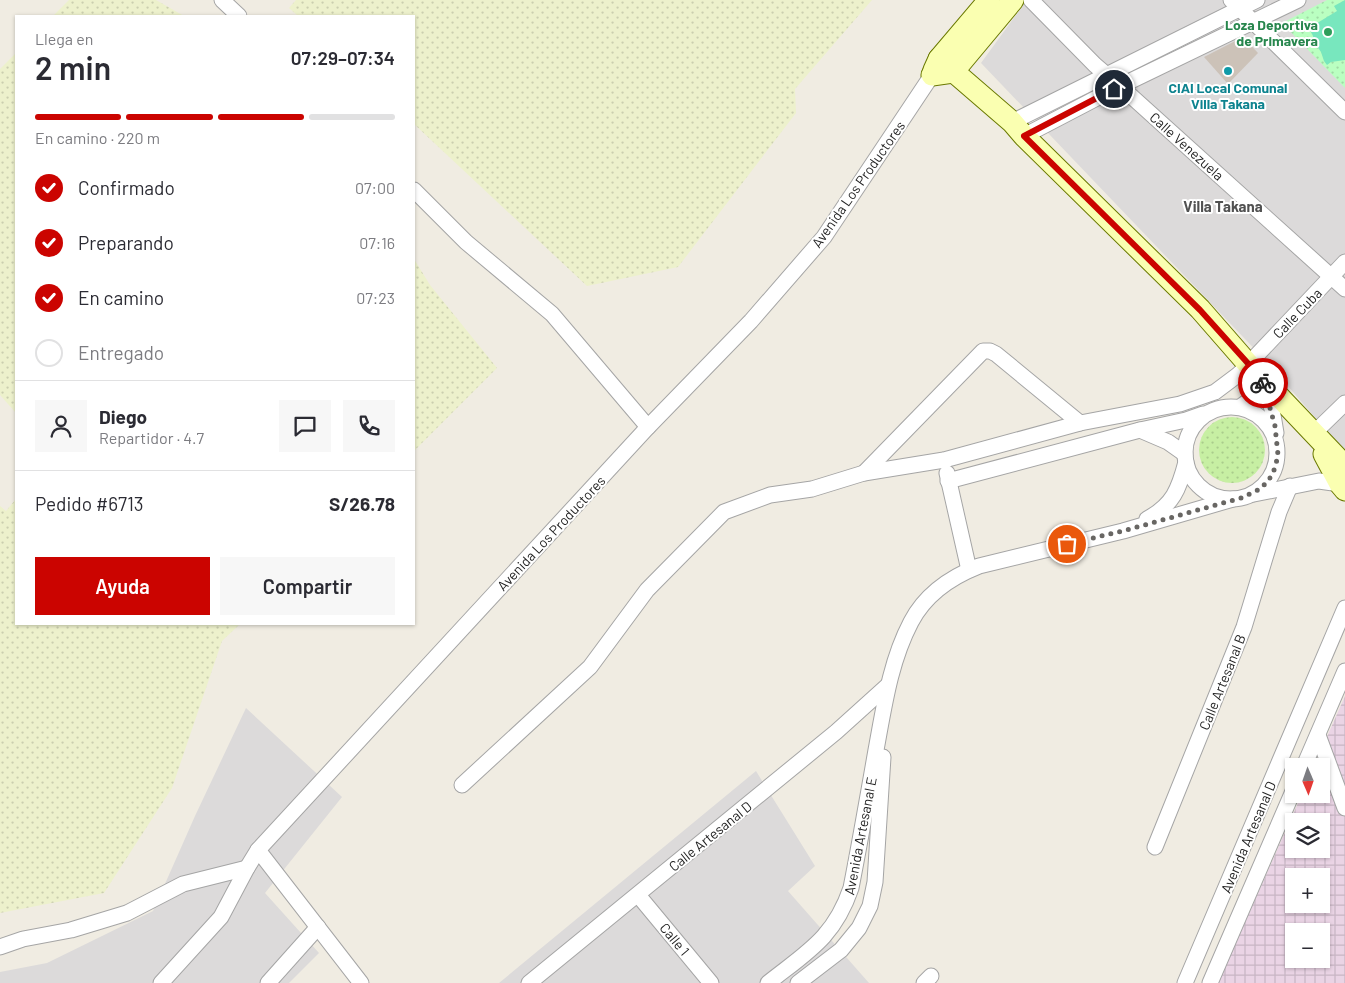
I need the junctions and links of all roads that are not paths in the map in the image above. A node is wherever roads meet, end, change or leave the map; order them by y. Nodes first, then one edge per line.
1 (222, 0) edge
2 (989, 0) edge
3 (1013, 0) edge
4 (1031, 0) edge
5 (1257, 0) edge
6 (1298, 0) edge
7 (1235, 4) edge
8 (238, 15) edge
9 (1252, 21) junction
10 (942, 69) junction
11 (1106, 74) junction
12 (1120, 86) junction
13 (1345, 112) edge
14 (1018, 129) junction
15 (415, 191) edge
16 (1345, 262) edge
17 (1332, 277) junction
18 (1345, 289) edge
19 (1250, 376) junction
20 (1345, 403) edge
21 (1242, 408) junction
22 (1272, 409) junction
23 (1210, 412) junction
24 (1080, 423) junction
25 (648, 426) junction
26 (1307, 427) junction
27 (1140, 430) junction
28 (1276, 442) junction
29 (1185, 458) junction
30 (944, 460) junction
31 (864, 474) junction
32 (1344, 480) edge
33 (948, 481) junction
34 (1290, 486) junction
35 (1270, 491) junction
36 (1241, 497) junction
37 (1278, 512) junction
38 (1123, 531) junction
39 (969, 570) junction
40 (1345, 608) edge
41 (1345, 671) edge
42 (887, 686) junction
43 (1318, 734) junction
44 (1308, 758) edge
45 (462, 785) dead end
46 (1288, 803) edge
47 (1345, 808) edge
48 (1155, 847) dead end
49 (258, 850) junction
50 (247, 868) junction
51 (638, 895) junction
52 (318, 927) junction
53 (0, 947) edge
54 (1196, 960) junction
55 (1215, 980) edge
56 (161, 983) edge
57 (268, 983) edge
58 (361, 983) edge
59 (529, 983) edge
60 (711, 983) edge
61 (768, 983) edge
62 (798, 983) edge
63 (1185, 983) edge

1 - 8 street
2 - 10 street, Avenida Los Productores
3 - 10 street, Avenida Los Productores
4 - 11 street, Calle Venezuela
5 - 7 street
6 - 9 street
7 - 9 street
7 - 11 street
9 - 12 street
9 - 13 street
10 - 14 street
10 - 25 street, Avenida Los Productores
11 - 12 street, Calle Venezuela
11 - 14 street
12 - 14 street
12 - 17 street, Calle Venezuela
14 - 19 street
15 - 25 street
16 - 17 street, Calle Cuba
17 - 18 street, Calle Venezuela
17 - 19 street, Calle Cuba
19 - 21 street
19 - 22 street
19 - 24 street
19 - 26 street
20 - 26 street
21 - 22 street
21 - 23 street
21 - 28 street
22 - 26 street
22 - 28 street
23 - 27 street
23 - 29 street
24 - 30 street
24 - 31 street
25 - 49 street, Avenida Los Productores
26 - 32 street
27 - 29 street
27 - 33 street
28 - 36 street
29 - 36 street
29 - 38 street
30 - 31 street
30 - 33 street
31 - 45 street
32 - 34 street
33 - 39 street
34 - 35 street
34 - 37 street, Calle Artesanal B
35 - 36 street
35 - 37 street
36 - 38 street
37 - 48 street, Calle Artesanal B
38 - 39 street, Avenida Artesanal E
39 - 42 street, Avenida Artesanal E
40 - 54 street, Avenida Artesanal D
41 - 43 street
42 - 51 street, Calle Artesanal D
42 - 61 street, Avenida Artesanal E
42 - 62 street, Avenida Artesanal E
43 - 44 street
43 - 47 street
46 - 55 street, Avenida Artesanal D
49 - 50 street, Avenida Los Productores
49 - 52 street
50 - 53 street
50 - 56 street, Avenida Los Productores
51 - 59 street, Calle Artesanal D
51 - 60 street, Calle 1
52 - 57 street
52 - 58 street
54 - 55 street
54 - 63 street, Avenida Artesanal D

